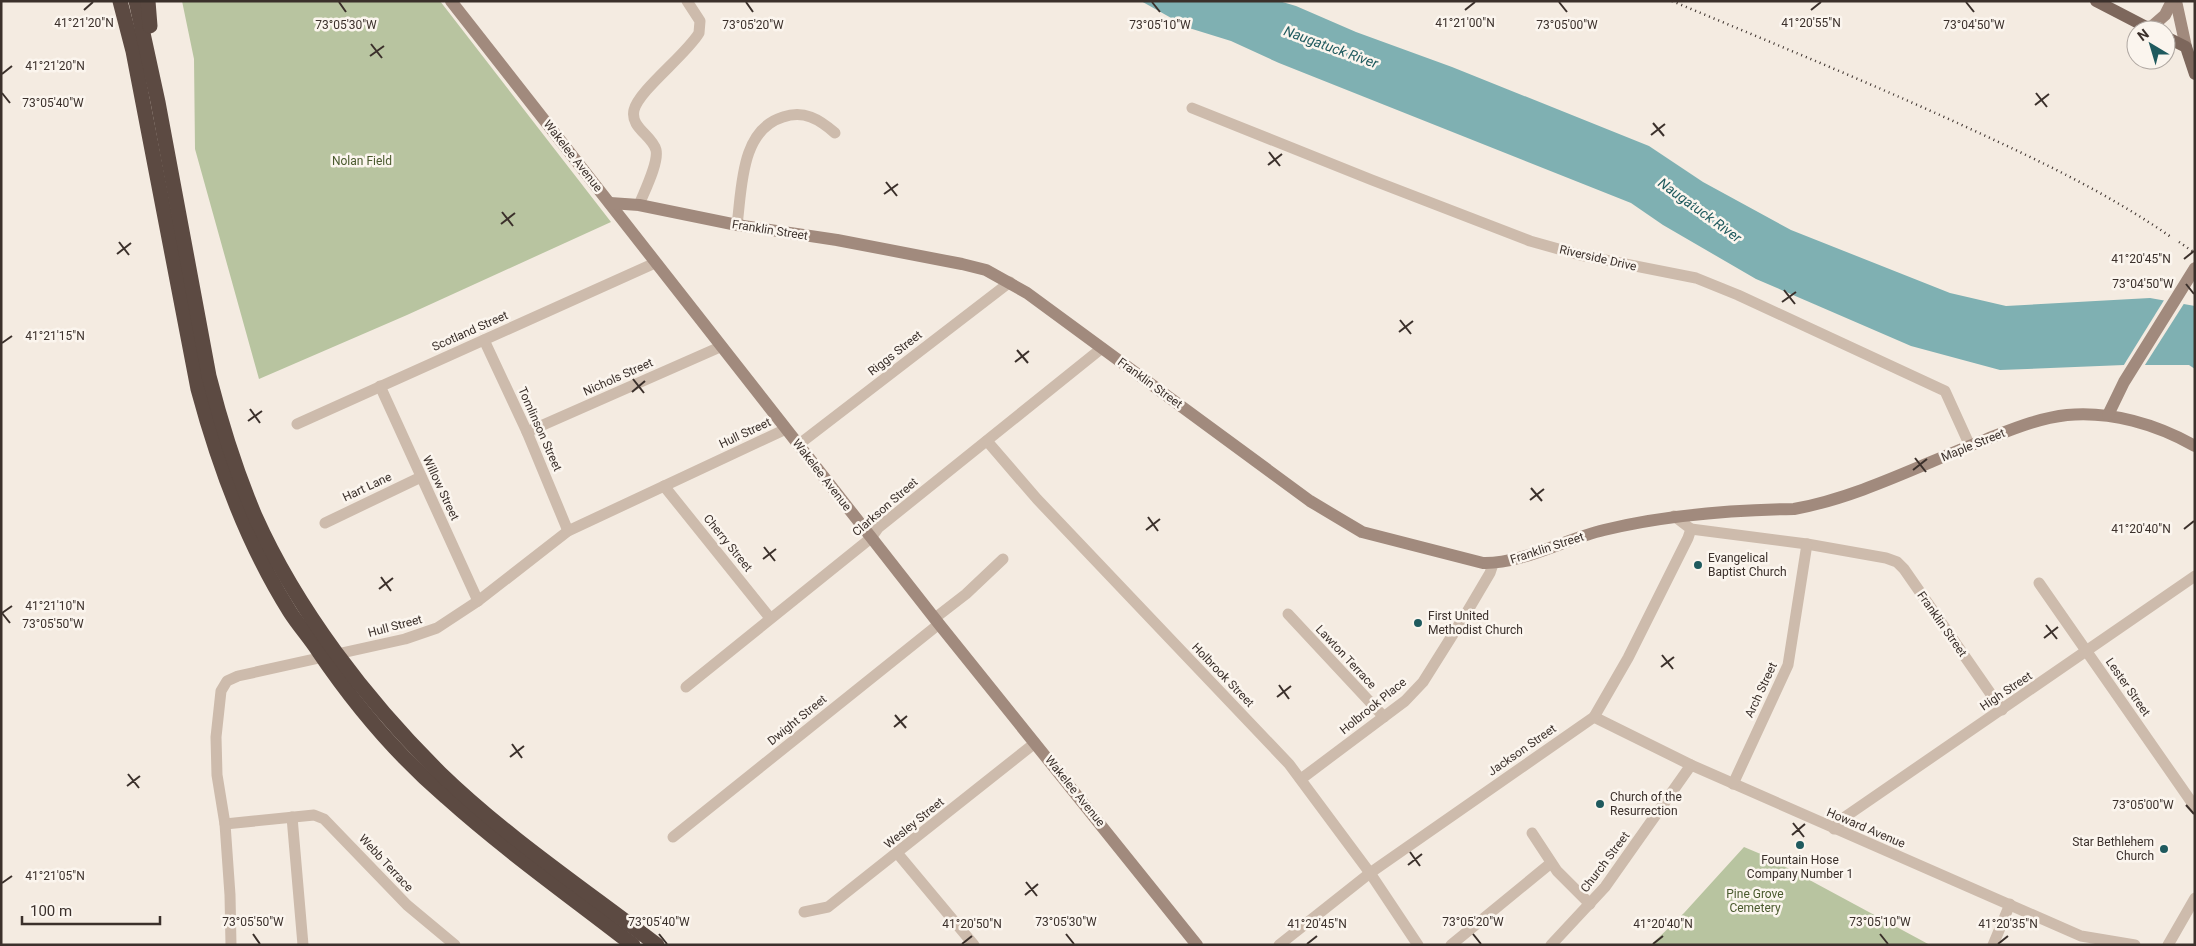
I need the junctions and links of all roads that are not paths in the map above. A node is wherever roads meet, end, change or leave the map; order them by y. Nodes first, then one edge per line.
1 (120, 1) edge
2 (136, 1) edge
3 (148, 1) edge
4 (451, 1) edge
5 (687, 1) edge
6 (2096, 1) edge
7 (2172, 1) edge
8 (2176, 1) edge
9 (2133, 20) edge
10 (2159, 20) edge
11 (2176, 42) edge
12 (2191, 49) edge
13 (2195, 74) edge
14 (158, 102) junction
15 (1192, 108) dead end
16 (835, 132) dead end
17 (610, 203) junction
18 (639, 205) junction
19 (737, 225) junction
20 (655, 263) junction
21 (2195, 268) edge
22 (1010, 282) junction
23 (484, 340) junction
24 (720, 347) junction
25 (1102, 348) junction
26 (380, 386) junction
27 (2108, 415) junction
28 (297, 424) dead end
29 (786, 428) junction
30 (527, 432) junction
31 (987, 441) junction
32 (798, 445) junction
33 (1970, 446) junction
34 (2195, 446) edge
35 (421, 477) junction
36 (664, 486) junction
37 (1674, 516) junction
38 (325, 522) dead end
39 (1691, 529) junction
40 (568, 531) junction
41 (871, 538) junction
42 (1806, 544) junction
43 (1003, 559) dead end
44 (1494, 564) junction
45 (2195, 576) edge
46 (2039, 583) dead end
47 (478, 601) junction
48 (1288, 614) dead end
49 (770, 618) junction
50 (937, 621) junction
51 (2087, 652) junction
52 (686, 687) dead end
53 (2002, 710) junction
54 (1384, 717) junction
55 (1594, 717) junction
56 (1035, 743) junction
57 (1691, 765) junction
58 (1301, 779) junction
59 (1733, 784) junction
60 (2195, 807) edge
61 (292, 817) junction
62 (225, 824) junction
63 (1834, 829) junction
64 (1532, 833) dead end
65 (672, 838) dead end
66 (898, 854) junction
67 (1551, 863) junction
68 (1370, 873) junction
69 (2195, 898) edge
70 (1590, 904) junction
71 (2010, 904) junction
72 (804, 912) dead end
73 (231, 945) edge
74 (303, 945) edge
75 (455, 945) edge
76 (633, 945) edge
77 (656, 945) edge
78 (974, 945) edge
79 (1197, 945) edge
80 (1278, 945) edge
81 (1418, 945) edge
82 (1450, 945) edge
83 (1551, 945) edge
84 (1993, 945) edge
85 (2134, 945) edge
86 (2168, 945) edge

1 - 76 highway
2 - 14 highway
3 - 14 highway
4 - 17 main road, Wakelee Avenue
5 - 18 street
6 - 9 main road
7 - 10 main road
8 - 12 main road
11 - 12 main road
12 - 13 main road
14 - 77 highway
15 - 33 street, Riverside Drive
16 - 19 street
17 - 18 main road, Franklin Street
17 - 20 main road, Wakelee Avenue
18 - 19 main road, Franklin Street
19 - 22 main road, Franklin Street
20 - 23 street, Scotland Street
20 - 24 main road, Wakelee Avenue
21 - 27 main road
22 - 25 main road, Franklin Street
22 - 32 street, Riggs Street
23 - 26 street, Scotland Street
23 - 30 street, Tomlinson Street
24 - 29 main road, Wakelee Avenue
24 - 30 street, Nichols Street
25 - 31 street, Clarkson Street
25 - 44 main road, Franklin Street
26 - 28 street, Scotland Street
26 - 35 street, Willow Street
27 - 33 main road, Maple Street
27 - 34 main road
29 - 32 main road, Wakelee Avenue
29 - 36 street, Hull Street
30 - 40 street, Tomlinson Street
31 - 41 street, Clarkson Street
31 - 58 street, Holbrook Street
32 - 41 main road, Wakelee Avenue
33 - 37 main road, Maple Street
35 - 38 street, Hart Lane
35 - 47 street, Willow Street
36 - 40 street, Hull Street
36 - 49 street, Cherry Street
37 - 39 street
37 - 44 main road, Franklin Street
39 - 42 street, Franklin Street
39 - 55 street, Jackson Street
40 - 47 street, Hull Street
41 - 49 street, Clarkson Street
41 - 50 main road, Wakelee Avenue
42 - 53 street, Franklin Street
42 - 59 street, Arch Street
43 - 50 street, Dwight Street
44 - 54 street, Holbrook Place
45 - 51 street, High Street
46 - 51 street, Lester Street
47 - 62 street, Hull Street
48 - 54 street, Lawton Terrace
49 - 52 street, Clarkson Street
50 - 56 main road, Wakelee Avenue
50 - 65 street, Dwight Street
51 - 53 street, High Street
51 - 60 street, Lester Street
53 - 63 street, High Street
54 - 58 street, Holbrook Place
55 - 57 street, Howard Avenue
55 - 68 street, Jackson Street
56 - 66 street, Wesley Street
56 - 79 main road, Wakelee Avenue
57 - 59 street, Howard Avenue
57 - 70 street, Church Street
58 - 68 street, Holbrook Street
59 - 63 street, Howard Avenue
61 - 62 street, Webb Terrace
61 - 74 street
61 - 75 street, Webb Terrace
62 - 73 street, Hull Street
63 - 71 street, Howard Avenue
64 - 67 street
66 - 72 street, Wesley Street
66 - 78 street
67 - 70 street
67 - 82 street
68 - 80 street, Jackson Street
68 - 81 street, Holbrook Street
69 - 86 street
70 - 83 street, Church Street
71 - 84 street
71 - 85 street, Howard Avenue

